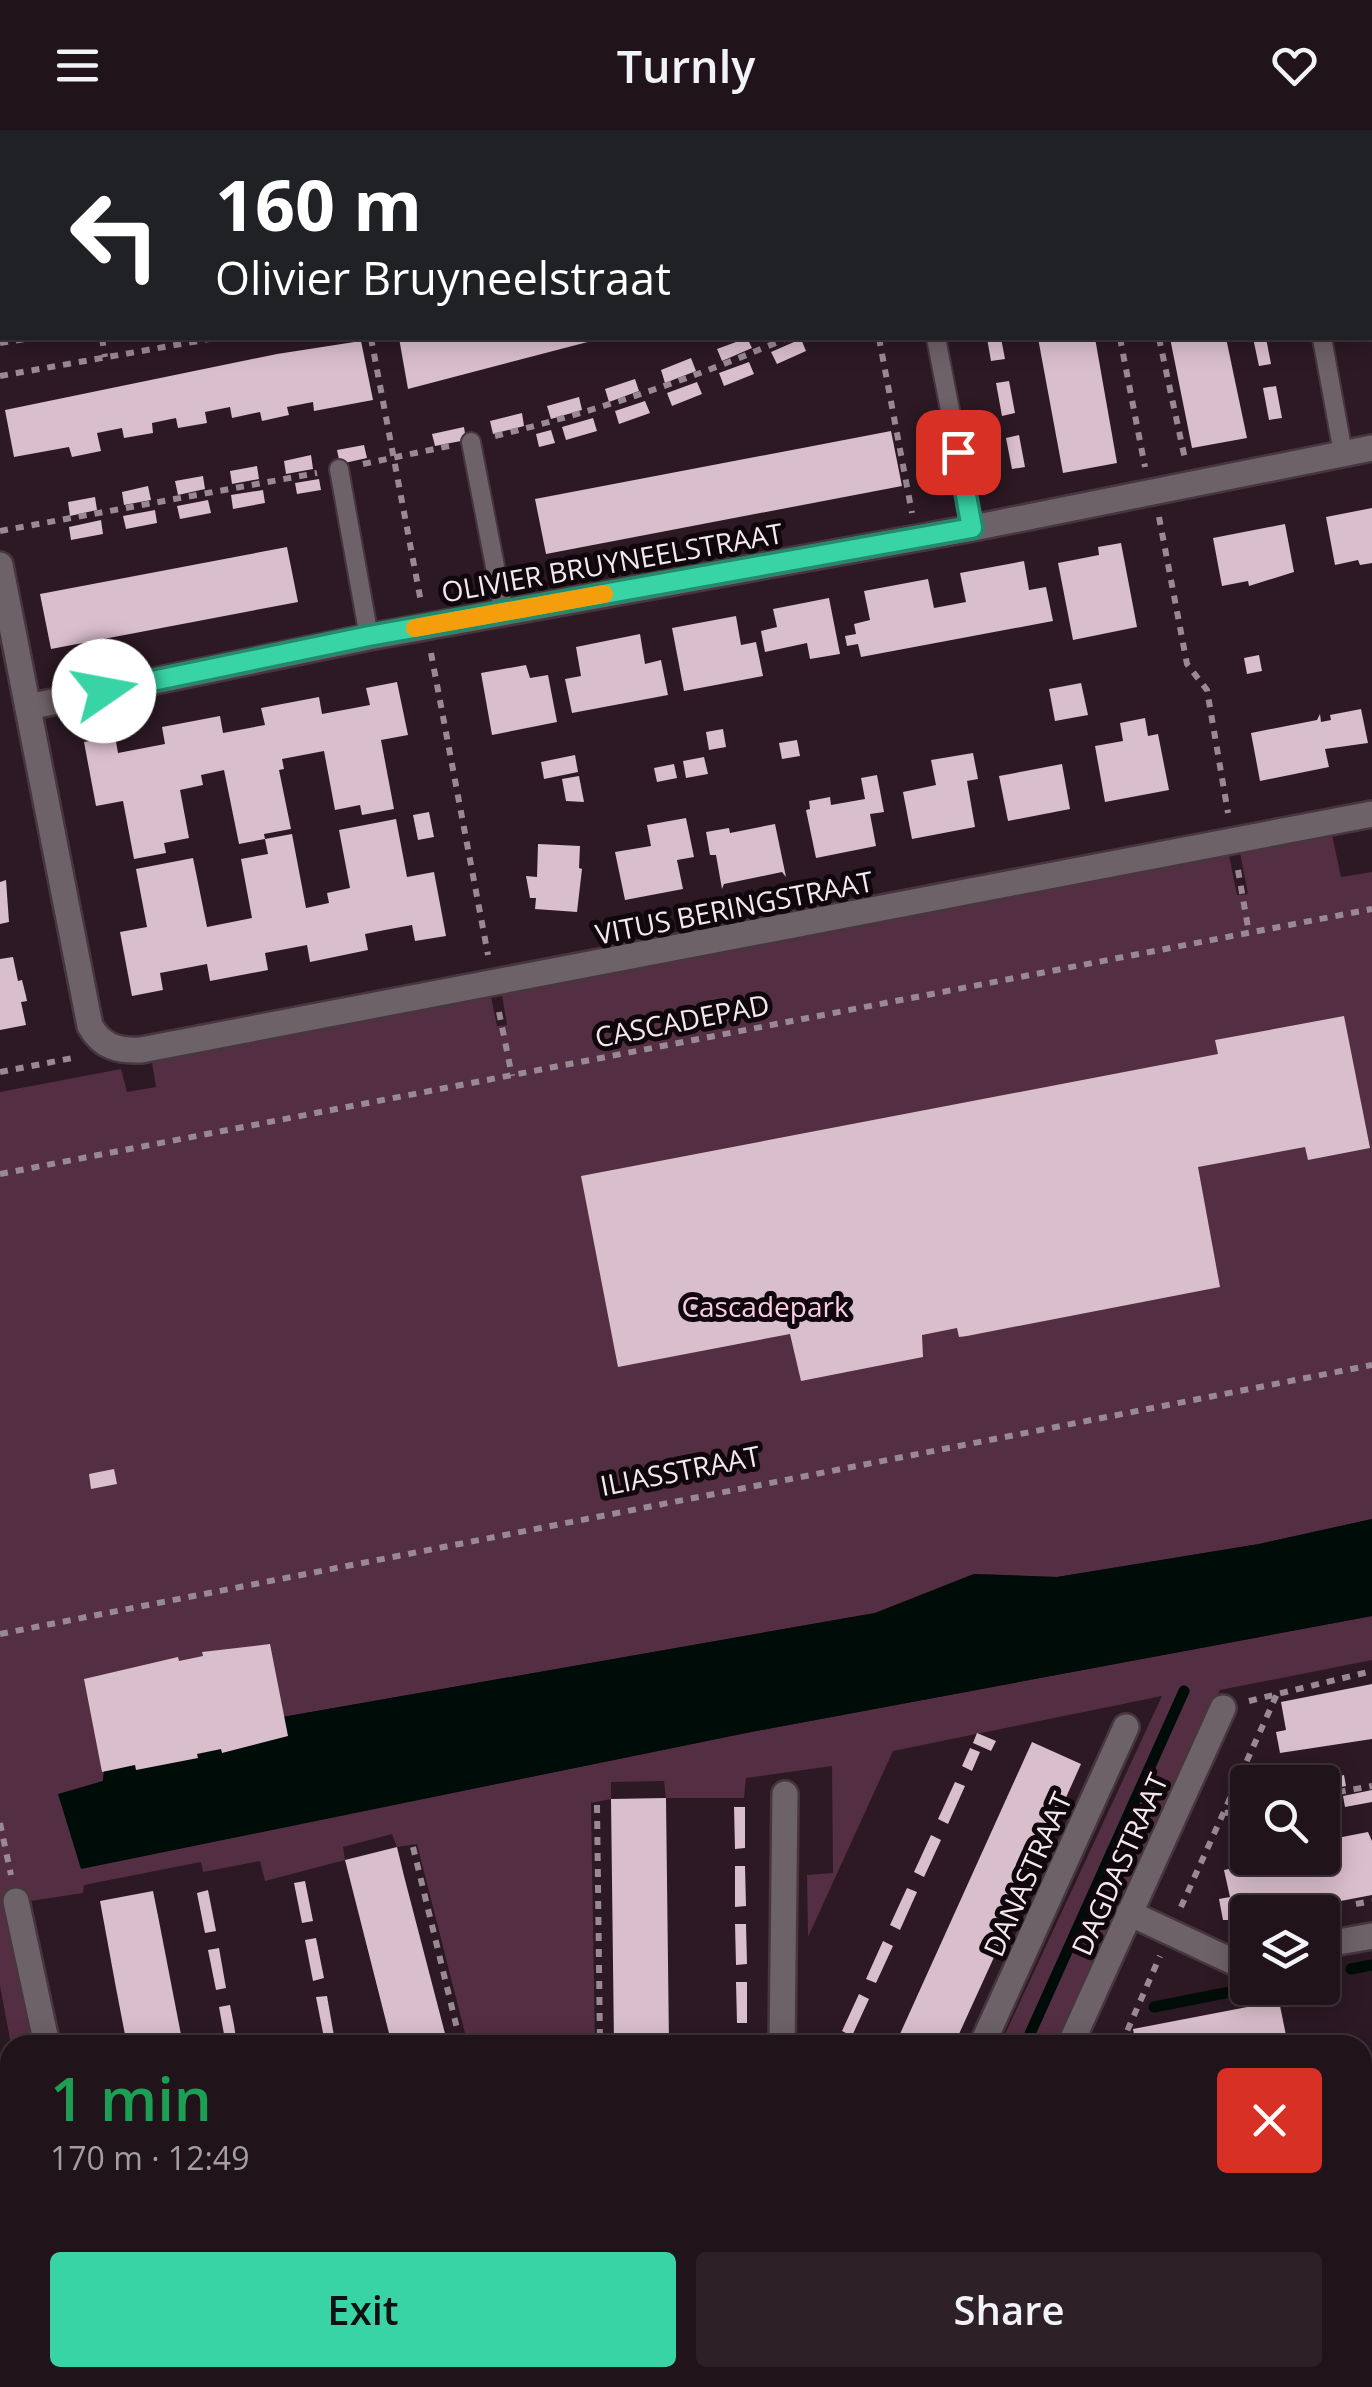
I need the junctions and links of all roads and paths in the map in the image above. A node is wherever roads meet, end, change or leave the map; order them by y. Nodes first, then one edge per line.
1 (102, 340) edge
2 (203, 340) edge
3 (371, 340) edge
4 (782, 340) edge
5 (879, 340) edge
6 (936, 340) edge
7 (1120, 340) edge
8 (1159, 340) edge
9 (1322, 340) edge
10 (105, 357) junction
11 (0, 376) edge
12 (472, 442) junction
13 (1372, 448) edge
14 (1343, 452) junction
15 (394, 458) junction
16 (339, 469) junction
17 (1190, 482) junction
18 (1150, 494) junction
19 (972, 528) junction
20 (0, 531) edge
21 (916, 538) junction
22 (0, 565) edge
23 (504, 613) junction
24 (426, 626) junction
25 (369, 636) junction
26 (28, 707) junction
27 (1372, 814) edge
28 (1233, 843) junction
29 (1372, 910) edge
30 (1249, 933) junction
31 (494, 983) junction
32 (106, 1046) junction
33 (0, 1072) edge
34 (512, 1076) junction
35 (0, 1174) edge
36 (1372, 1364) edge
37 (0, 1634) edge
38 (1372, 1671) edge
39 (1277, 1694) junction
40 (1223, 1708) joint
41 (1126, 1727) dead end
42 (1372, 1786) edge
43 (1340, 1792) edge
44 (785, 1794) dead end
45 (597, 1805) dead end
46 (1230, 1813) edge
47 (1223, 1814) junction
48 (0, 1822) edge
49 (413, 1847) dead end
50 (16, 1901) joint
51 (1129, 1913) junction
52 (1170, 1932) junction
53 (1372, 1936) edge
54 (1340, 1941) edge
55 (1230, 1960) edge
56 (45, 2035) edge
57 (459, 2035) edge
58 (600, 2035) edge
59 (782, 2035) edge
60 (987, 2035) edge
61 (1074, 2035) edge
62 (1125, 2035) edge

1 - 10 path
2 - 10 path
3 - 15 path
4 - 12 path
5 - 21 path
6 - 19 lane
7 - 18 path
8 - 17 path
9 - 14 lane
10 - 11 path
12 - 15 path
12 - 23 lane
13 - 14 street, OLIVIER BRUYNEELSTRAAT
14 - 17 street, OLIVIER BRUYNEELSTRAAT
15 - 16 path
15 - 24 path
16 - 20 path
16 - 25 lane
17 - 18 street, OLIVIER BRUYNEELSTRAAT
18 - 19 street, OLIVIER BRUYNEELSTRAAT
18 - 28 path
19 - 21 street, OLIVIER BRUYNEELSTRAAT
21 - 23 street, OLIVIER BRUYNEELSTRAAT
22 - 26 street
23 - 24 street, OLIVIER BRUYNEELSTRAAT
24 - 25 street, OLIVIER BRUYNEELSTRAAT
24 - 31 path
25 - 26 street, OLIVIER BRUYNEELSTRAAT
26 - 32 street
27 - 28 street, VITUS BERINGSTRAAT
28 - 30 path
28 - 31 street, VITUS BERINGSTRAAT
29 - 30 path, CASCADEPAD
30 - 34 path, CASCADEPAD
31 - 32 street, VITUS BERINGSTRAAT
31 - 34 path
32 - 33 path
34 - 35 path, CASCADEPAD
36 - 37 path, ILIASSTRAAT
38 - 39 path
39 - 40 path
39 - 47 path
40 - 51 street, DAGDASTRAAT
41 - 60 street, DANASTRAAT
42 - 43 path
44 - 59 street
45 - 58 path
46 - 47 path
47 - 52 path
48 - 50 path
49 - 57 path
50 - 56 street
51 - 52 street
51 - 61 street, DAGDASTRAAT
52 - 55 street
52 - 62 path
53 - 54 street

